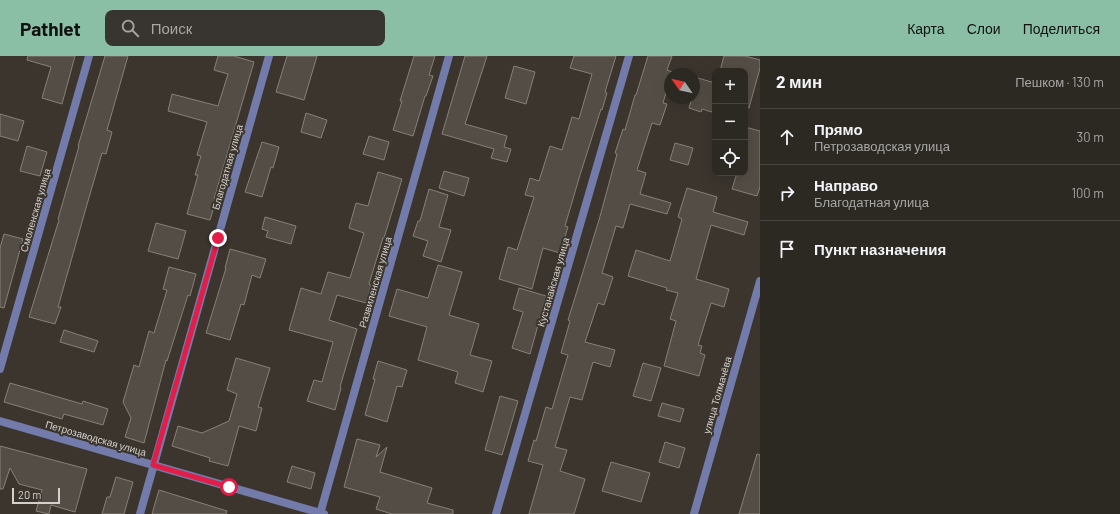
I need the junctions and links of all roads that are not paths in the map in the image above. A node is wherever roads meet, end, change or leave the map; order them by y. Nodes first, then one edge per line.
1 (89, 56) edge
2 (269, 56) edge
3 (449, 56) edge
4 (628, 56) edge
5 (760, 281) edge
6 (0, 369) edge
7 (0, 421) edge
8 (153, 465) junction
9 (140, 514) edge
10 (322, 514) edge
11 (496, 514) edge
12 (694, 514) edge

1 - 6 street, Смоленская улица
2 - 8 street, Благодатная улица
3 - 10 street, Развиленская улица
4 - 11 street, Кустанайская улица
5 - 12 street, улица Толмачёва
7 - 8 street, Петрозаводская улица
8 - 9 street, Благодатная улица
8 - 10 street, Петрозаводская улица

